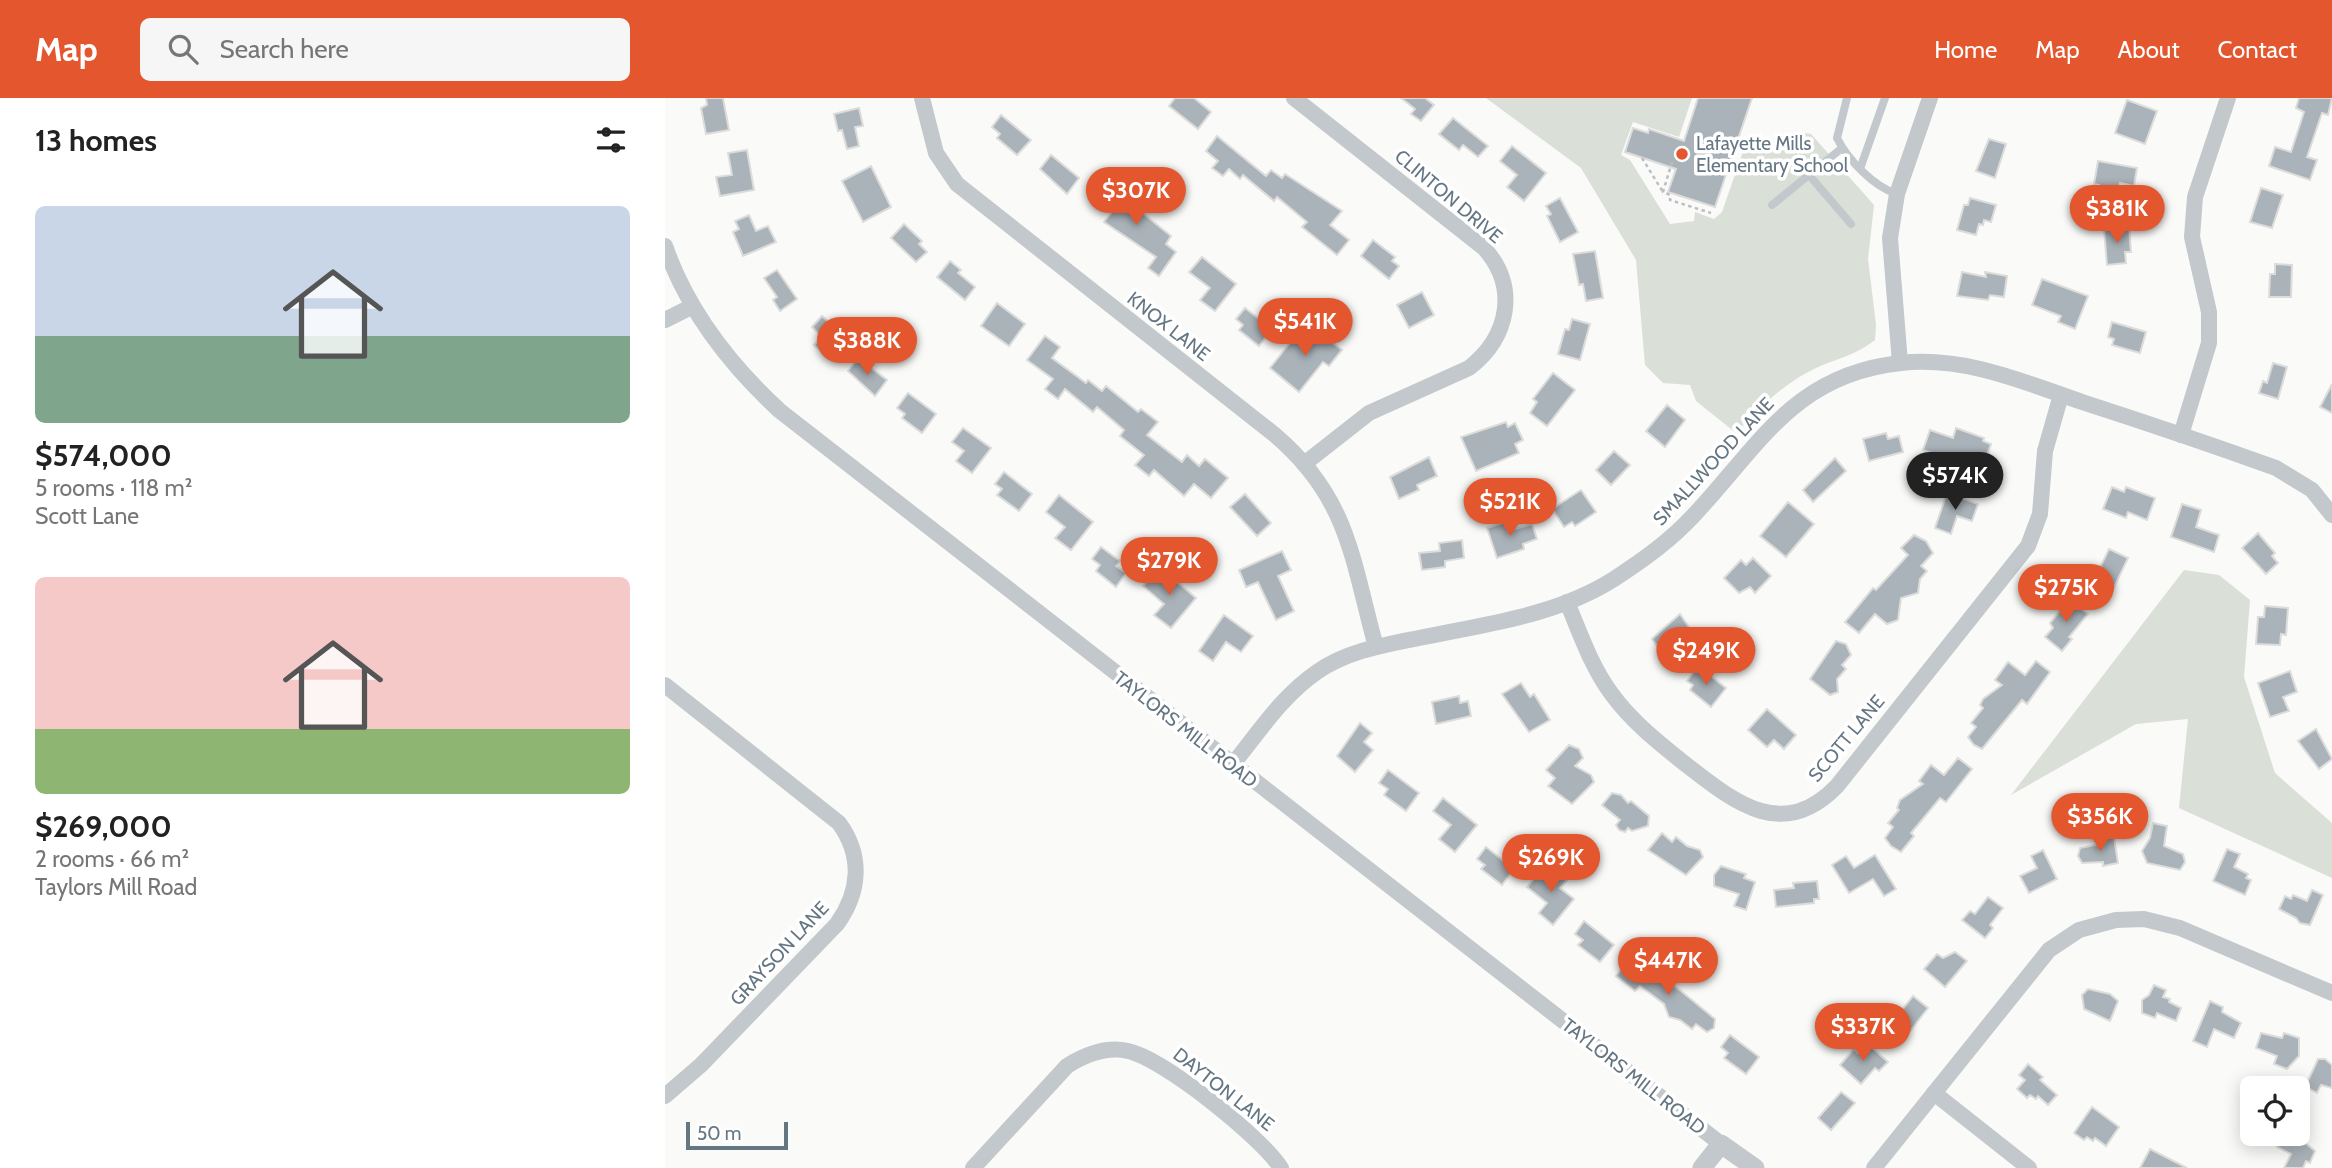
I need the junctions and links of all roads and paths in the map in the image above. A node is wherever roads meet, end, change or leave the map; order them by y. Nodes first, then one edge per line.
1 (922, 98) edge
2 (1294, 98) edge
3 (1847, 98) edge
4 (1885, 98) edge
5 (1930, 98) edge
6 (2228, 98) edge
7 (1842, 148) junction
8 (1642, 158) dead end
9 (1672, 162) dead end
10 (1861, 166) junction
11 (1809, 175) junction
12 (1663, 192) junction
13 (1897, 194) junction
14 (1772, 205) dead end
15 (1711, 213) dead end
16 (1851, 224) dead end
17 (665, 246) edge
18 (691, 307) junction
19 (665, 320) edge
20 (1900, 363) junction
21 (2061, 395) junction
22 (2181, 435) junction
23 (1304, 464) junction
24 (2330, 508) edge
25 (1567, 602) junction
26 (1376, 647) junction
27 (665, 685) edge
28 (1232, 765) junction
29 (2332, 993) edge
30 (1934, 1093) junction
31 (665, 1096) edge
32 (1721, 1144) junction
33 (972, 1168) edge
34 (1281, 1168) edge
35 (1702, 1168) edge
36 (1755, 1168) edge
37 (1874, 1168) edge
38 (2029, 1168) edge

1 - 23 street, KNOX LANE
2 - 23 street, CLINTON DRIVE
3 - 7 lane
4 - 10 lane
5 - 13 street
6 - 22 street
7 - 10 lane
7 - 11 lane
8 - 12 path
9 - 12 path
10 - 13 lane
11 - 14 lane
11 - 16 lane
12 - 15 path
13 - 20 street
17 - 18 street, TAYLORS MILL ROAD
18 - 19 street
18 - 28 street, TAYLORS MILL ROAD
20 - 21 street, SMALLWOOD LANE
20 - 25 street, SMALLWOOD LANE
21 - 22 street, SMALLWOOD LANE
21 - 25 street, SCOTT LANE
22 - 24 street, SMALLWOOD LANE
23 - 26 street, KNOX LANE
25 - 26 street, SMALLWOOD LANE
26 - 28 street, SMALLWOOD LANE
27 - 31 street, GRAYSON LANE
28 - 32 street, TAYLORS MILL ROAD
29 - 30 street
30 - 37 street
30 - 38 street
32 - 35 street
32 - 36 street, TAYLORS MILL ROAD
33 - 34 street, DAYTON LANE

